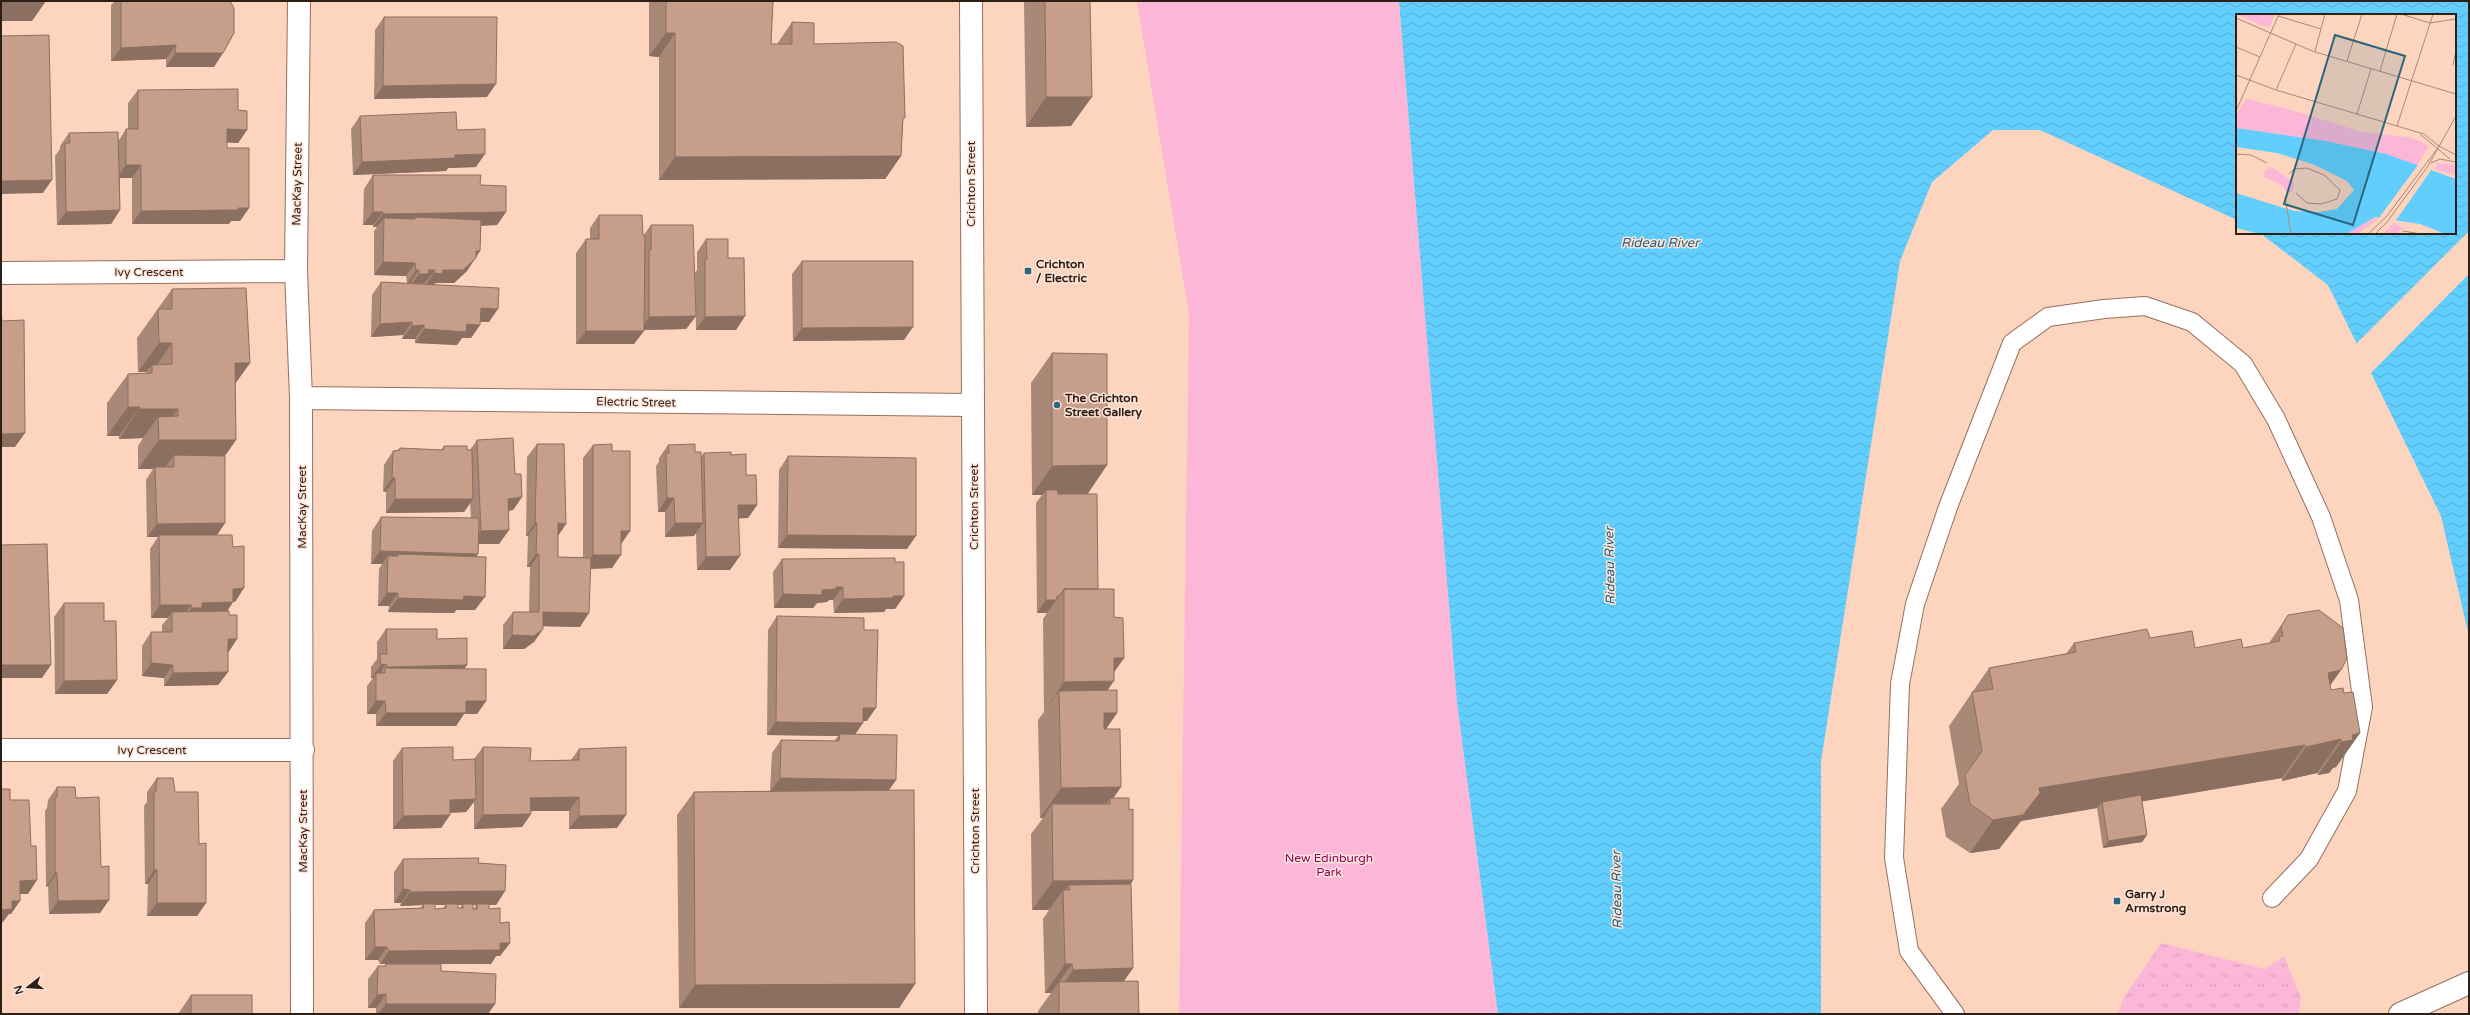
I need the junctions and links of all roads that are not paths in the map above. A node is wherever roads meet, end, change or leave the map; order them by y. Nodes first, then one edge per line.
1 (299, 1) edge
2 (971, 1) edge
3 (296, 271) junction
4 (1, 272) edge
5 (302, 398) junction
6 (971, 405) junction
7 (1, 750) edge
8 (303, 750) junction
9 (2272, 898) dead end
10 (2461, 987) edge
11 (302, 1014) edge
12 (976, 1014) edge
13 (1955, 1014) edge
14 (2400, 1014) edge

1 - 3 street, MacKay Street
2 - 6 street, Crichton Street
3 - 4 street, Ivy Crescent
3 - 5 street, MacKay Street
5 - 6 street, Electric Street
5 - 8 street, MacKay Street
6 - 12 street, Crichton Street
7 - 8 street, Ivy Crescent
8 - 11 street, MacKay Street
9 - 13 lane
10 - 14 street

